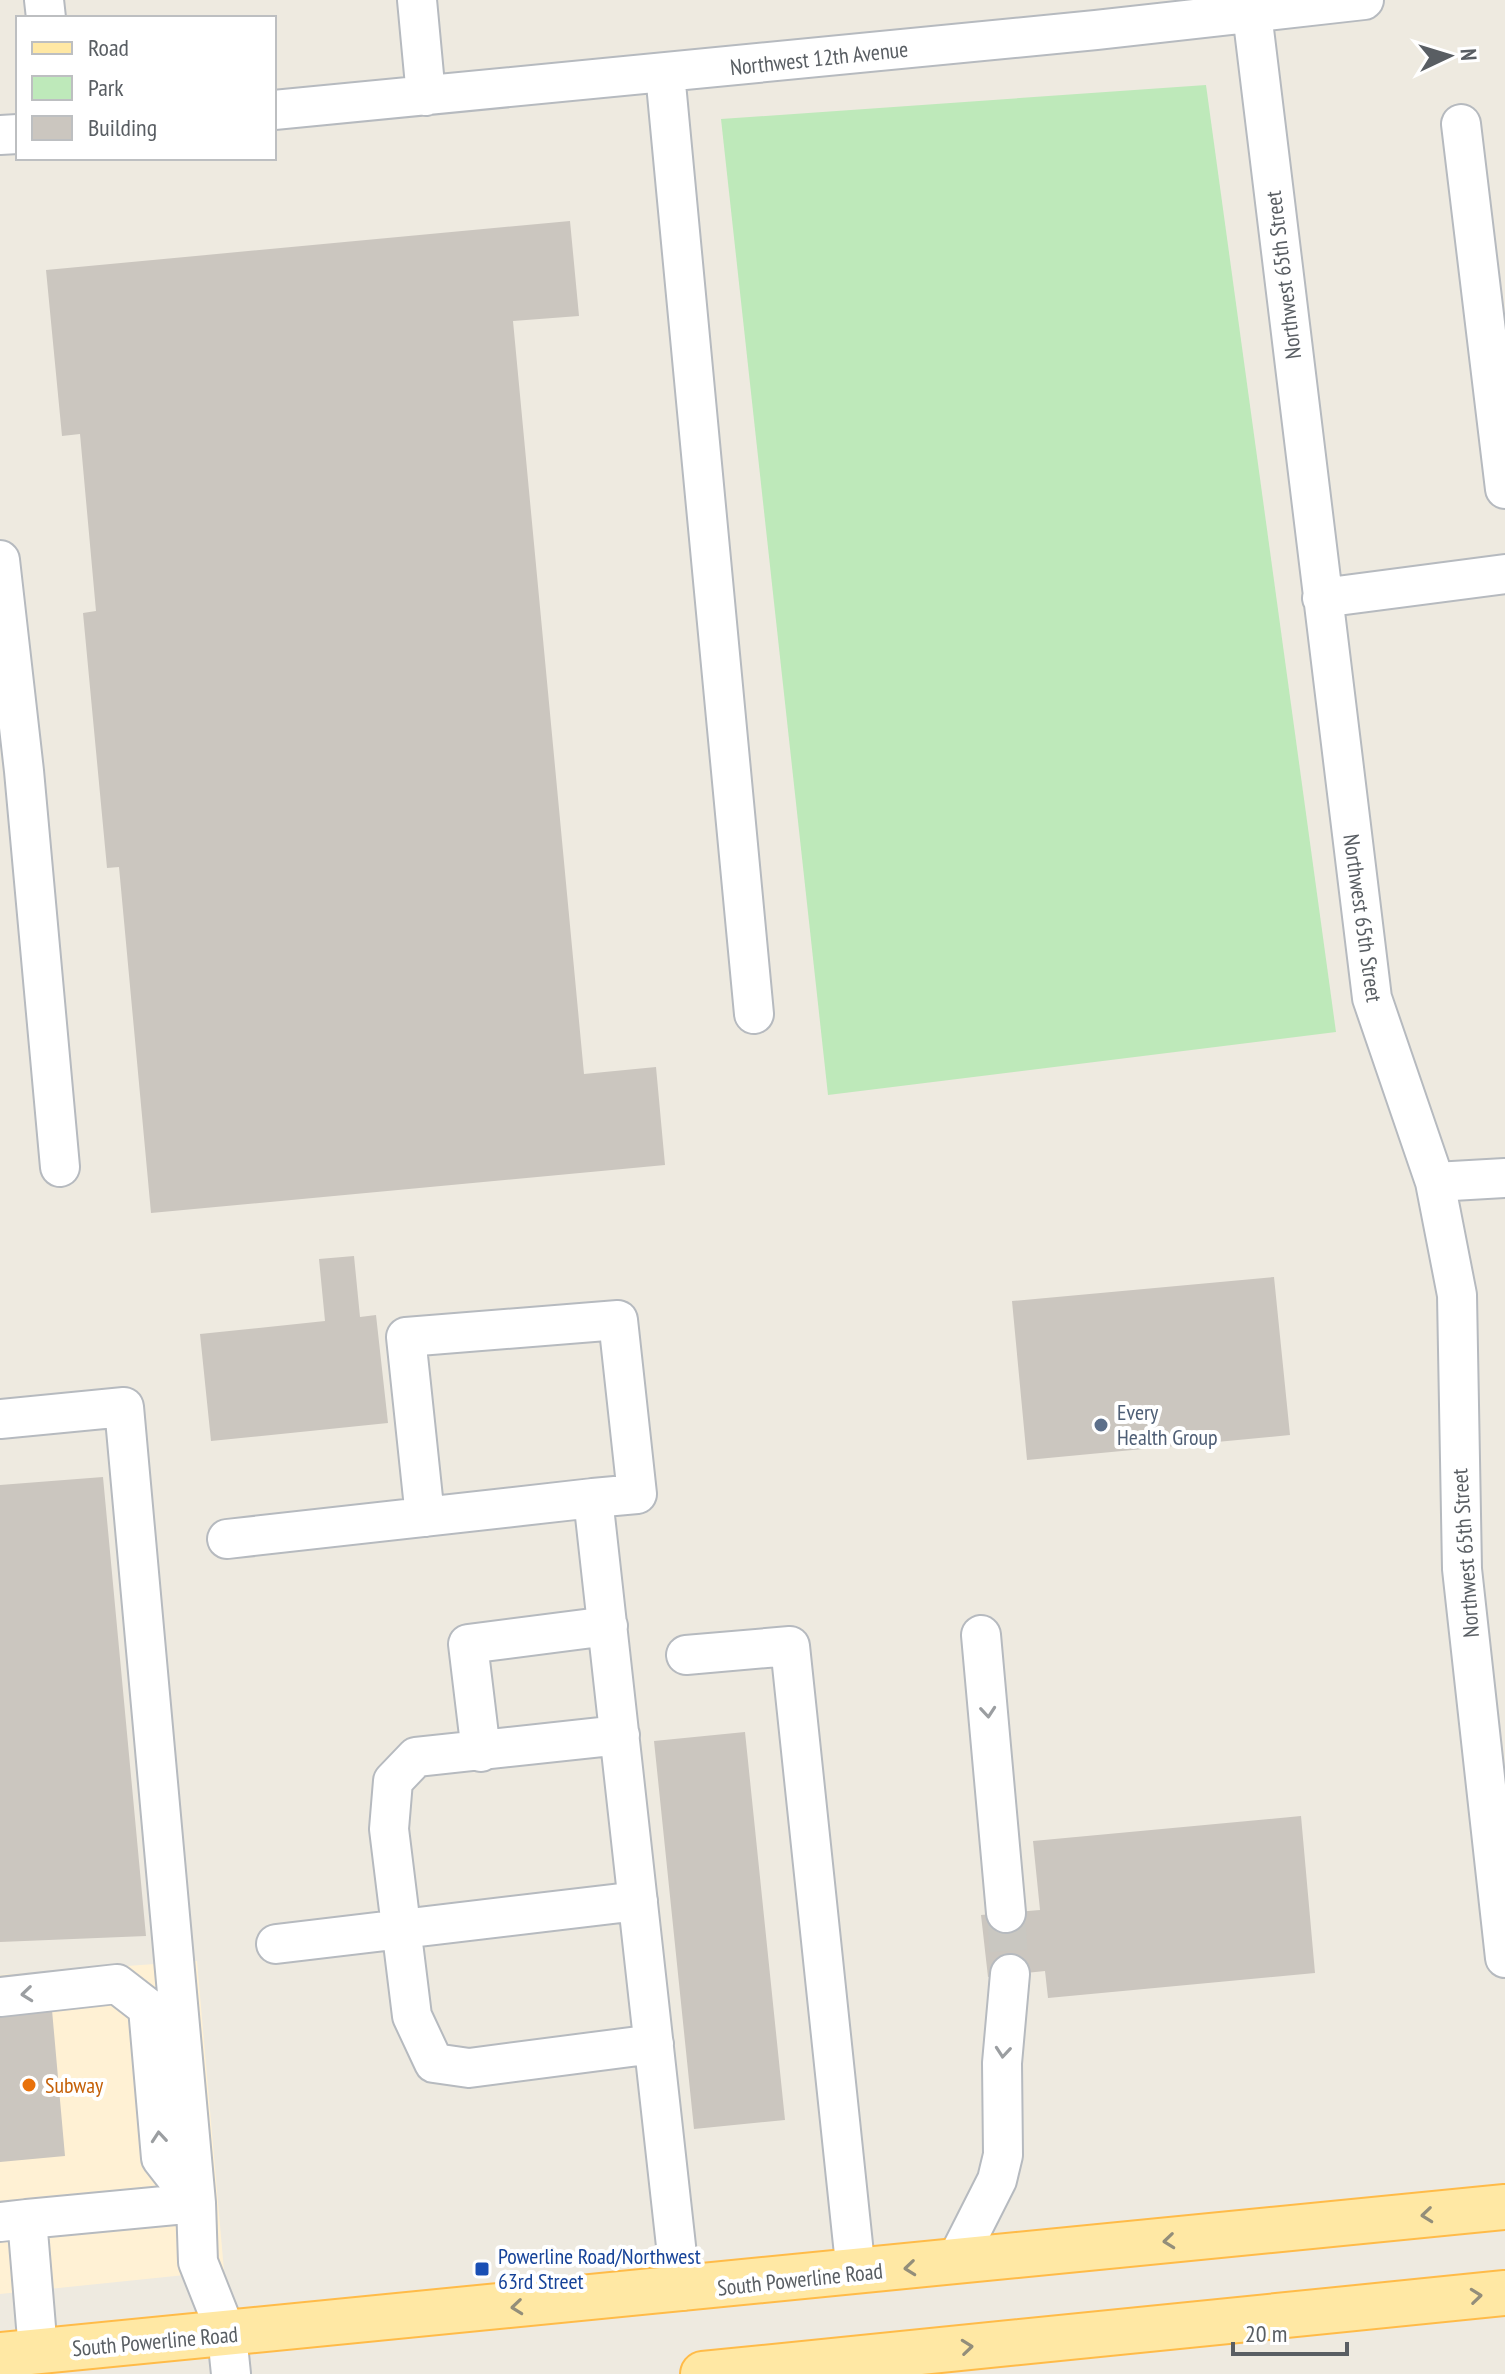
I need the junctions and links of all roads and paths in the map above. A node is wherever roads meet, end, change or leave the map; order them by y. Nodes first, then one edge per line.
1 (417, 0) edge
2 (1364, 0) edge
3 (1319, 3) edge
4 (1252, 13) junction
5 (1095, 15) edge
6 (665, 73) junction
7 (426, 96) junction
8 (276, 110) edge
9 (1461, 124) dead end
10 (1505, 489) edge
11 (0, 560) edge
12 (1505, 574) edge
13 (1322, 598) junction
14 (754, 1014) dead end
15 (60, 1167) dead end
16 (1505, 1178) edge
17 (1435, 1182) junction
18 (0, 1419) edge
19 (593, 1498) junction
20 (425, 1517) junction
21 (227, 1539) dead end
22 (608, 1626) junction
23 (981, 1635) dead end
24 (686, 1655) dead end
25 (620, 1735) junction
26 (481, 1752) junction
27 (638, 1901) junction
28 (1006, 1913) tunnel mouth
29 (402, 1929) junction
30 (276, 1944) dead end
31 (1505, 1958) edge
32 (1010, 1974) tunnel mouth
33 (0, 1997) edge
34 (654, 2044) junction
35 (196, 2203) junction
36 (1505, 2207) edge
37 (13, 2220) edge
38 (955, 2263) junction
39 (856, 2273) junction
40 (681, 2291) junction
41 (1505, 2293) edge
42 (19, 2353) edge
43 (229, 2354) edge
44 (862, 2366) edge
45 (703, 2374) edge

1 - 7 street
2 - 3 street, Northwest 12th Avenue
3 - 4 street, Northwest 12th Avenue
4 - 5 street, Northwest 12th Avenue
4 - 13 street, Northwest 65th Street
5 - 6 street, Northwest 12th Avenue
6 - 7 street, Northwest 12th Avenue
6 - 14 street
7 - 8 street, Northwest 12th Avenue
9 - 10 street
11 - 15 street
12 - 13 street
13 - 17 street, Northwest 65th Street
16 - 17 street
17 - 31 street, Northwest 65th Street
18 - 35 street
19 - 20 street
19 - 20 street
19 - 22 street
20 - 21 street
22 - 25 street
22 - 26 street
23 -> 28 street
24 - 39 street
25 - 26 street
25 - 27 street
26 - 29 street
27 - 29 street
27 - 34 street
29 - 30 street
29 - 34 street
32 -> 38 street
35 -> 33 street
34 - 40 street
35 - 37 street
35 - 43 street
36 -> 38 main road, South Powerline Road
37 - 42 street
38 -> 39 main road, South Powerline Road
39 - 40 main road, South Powerline Road
40 -> 43 main road, South Powerline Road
44 -> 41 main road
42 - 43 main road, South Powerline Road
44 - 45 main road

